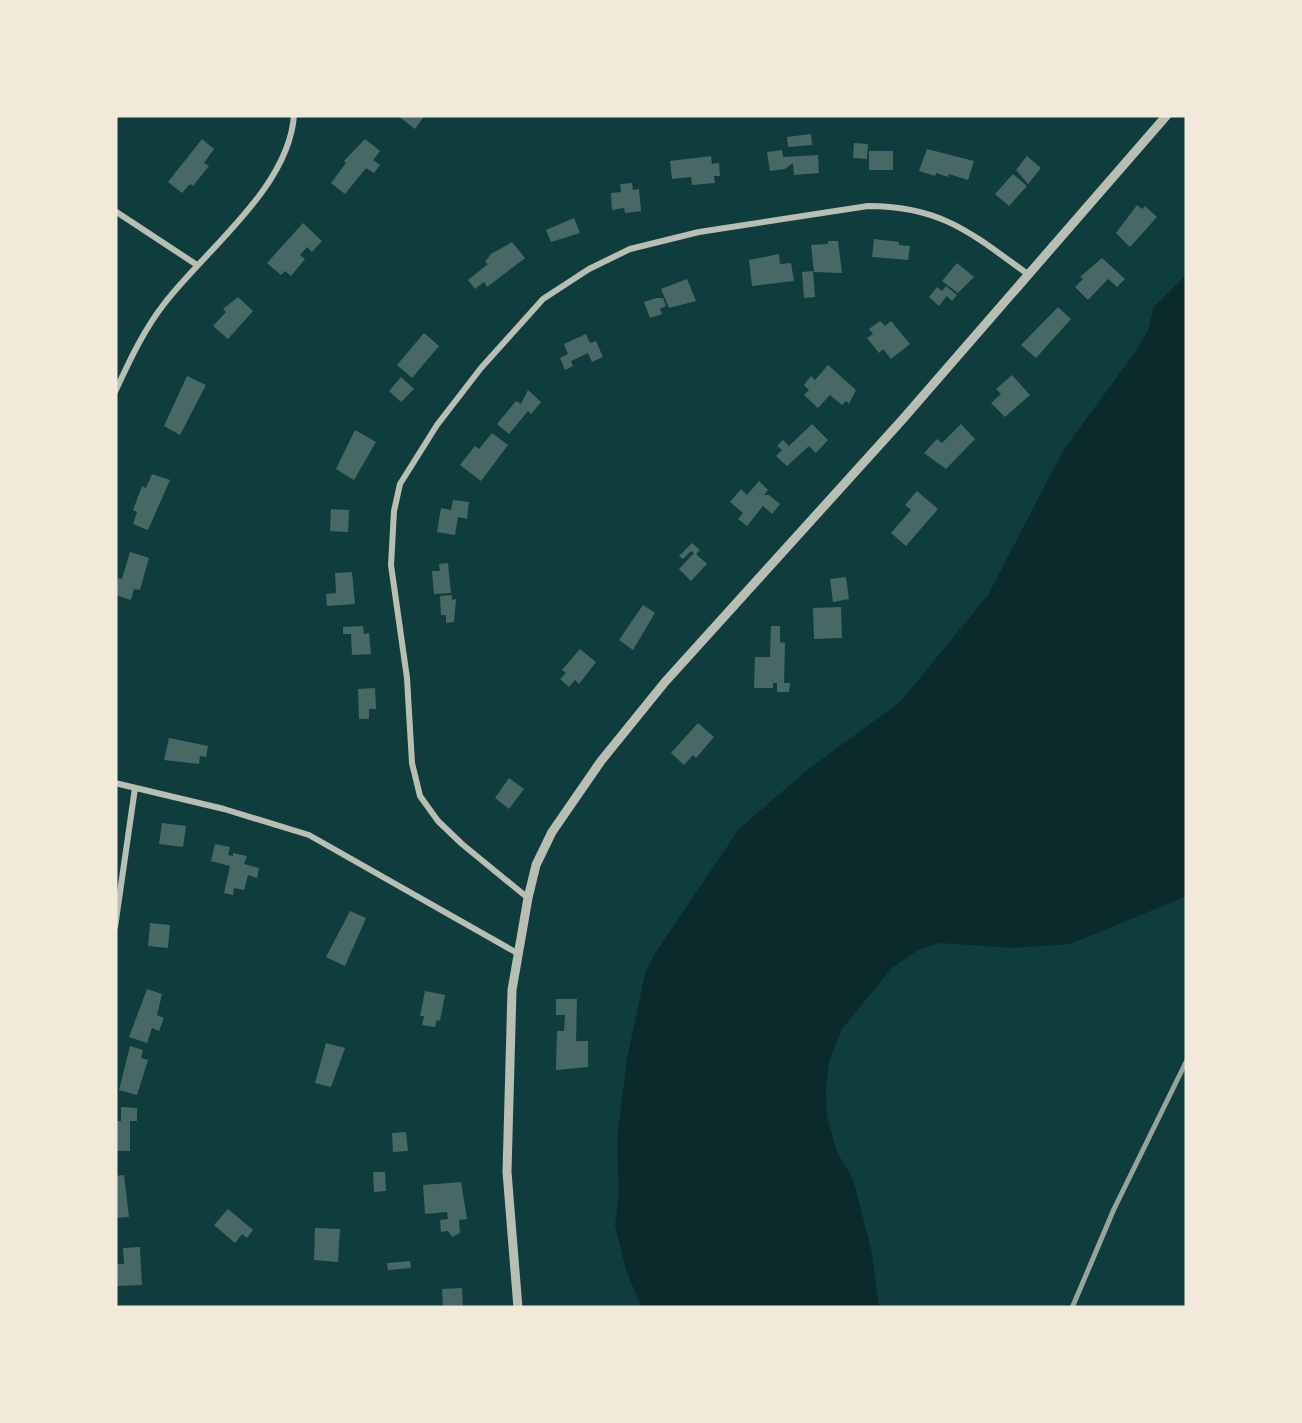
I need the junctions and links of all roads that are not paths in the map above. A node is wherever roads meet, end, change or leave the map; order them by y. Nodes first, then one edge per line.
1 (294, 115) edge
2 (1168, 115) edge
3 (115, 211) edge
4 (197, 265) junction
5 (1029, 275) junction
6 (115, 392) edge
7 (115, 783) edge
8 (134, 788) junction
9 (528, 898) junction
10 (115, 926) edge
11 (516, 952) junction
12 (518, 1308) edge

1 - 4 street
2 - 5 street
3 - 4 street
4 - 6 street
5 - 9 street
5 - 9 street
7 - 8 street
8 - 10 street
8 - 11 street
9 - 11 street
11 - 12 street

